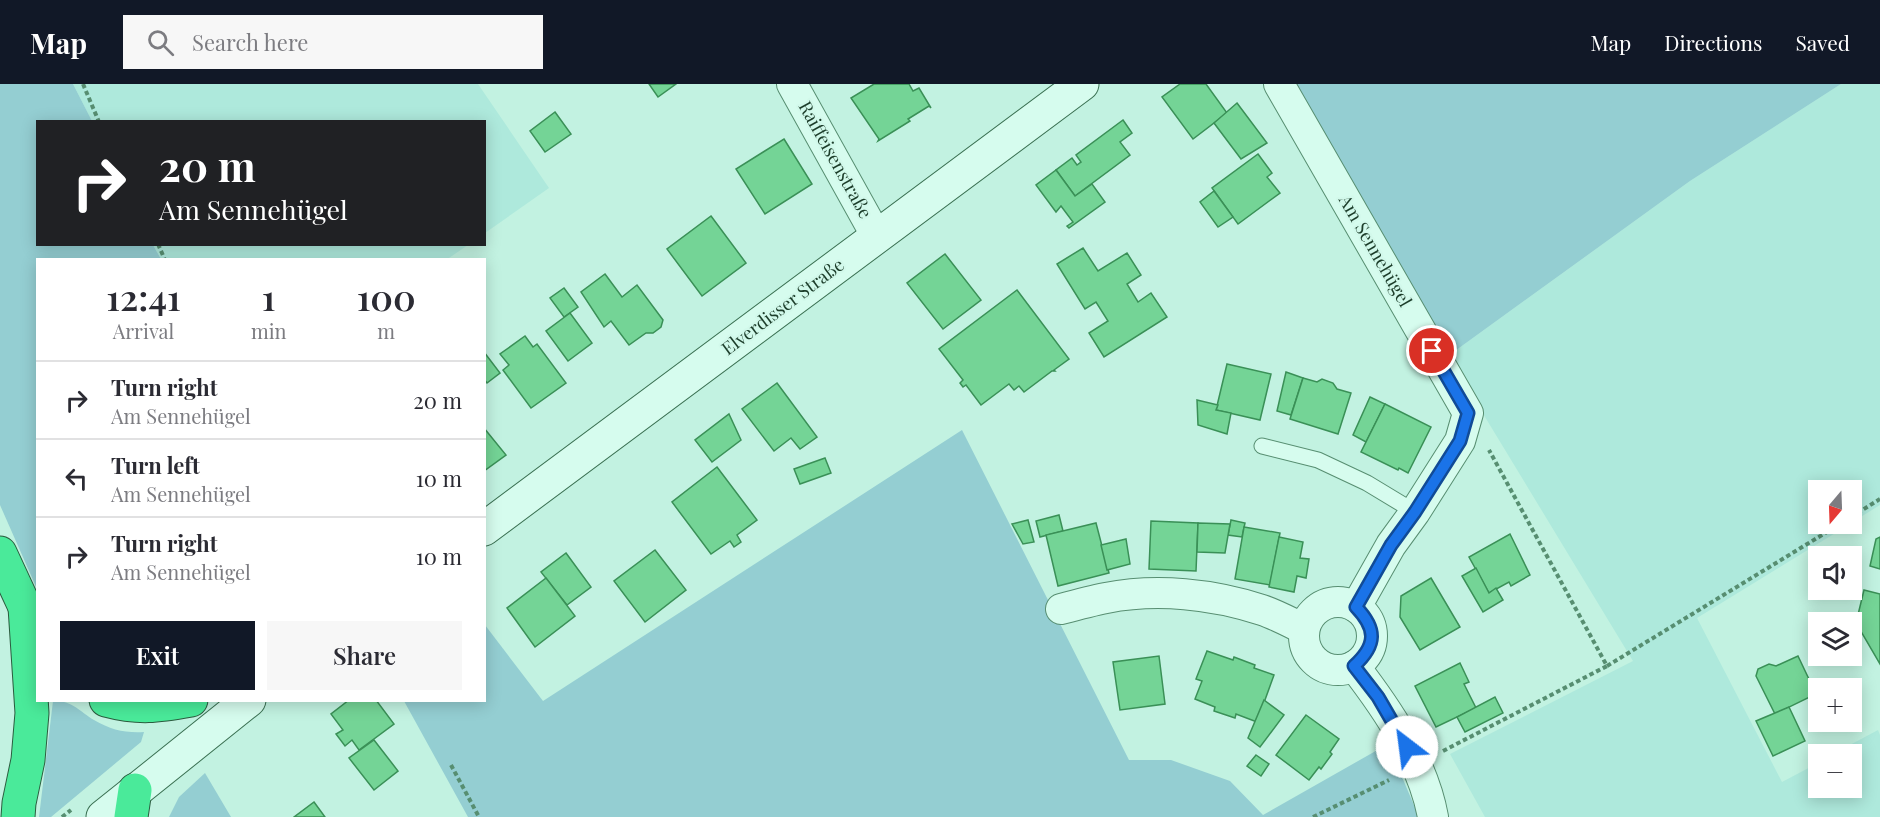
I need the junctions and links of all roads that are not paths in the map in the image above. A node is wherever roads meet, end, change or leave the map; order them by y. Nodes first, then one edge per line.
1 (792, 84) edge
2 (1082, 84) edge
3 (1280, 84) edge
4 (877, 237) junction
5 (1262, 446) dead end
6 (1415, 512) junction
7 (486, 528) edge
8 (0, 553) edge
9 (1356, 607) junction
10 (1061, 609) dead end
11 (31, 617) edge
12 (1304, 629) junction
13 (1354, 666) junction
14 (113, 702) edge
15 (180, 702) edge
16 (247, 702) edge
17 (133, 803) edge
18 (18, 810) edge
19 (103, 817) edge
20 (1433, 817) edge

1 - 4 street, Raiffeisenstraße
2 - 4 main road, Elverdisser Straße
3 - 6 street, Am Sennehügel
4 - 7 main road, Elverdisser Straße
5 - 6 lane
6 - 9 street
8 - 11 highway
9 - 12 street
9 - 13 street
10 - 12 street
11 - 18 highway
12 - 13 street
13 - 20 street
14 - 15 highway
16 - 17 main road
17 - 19 main road

